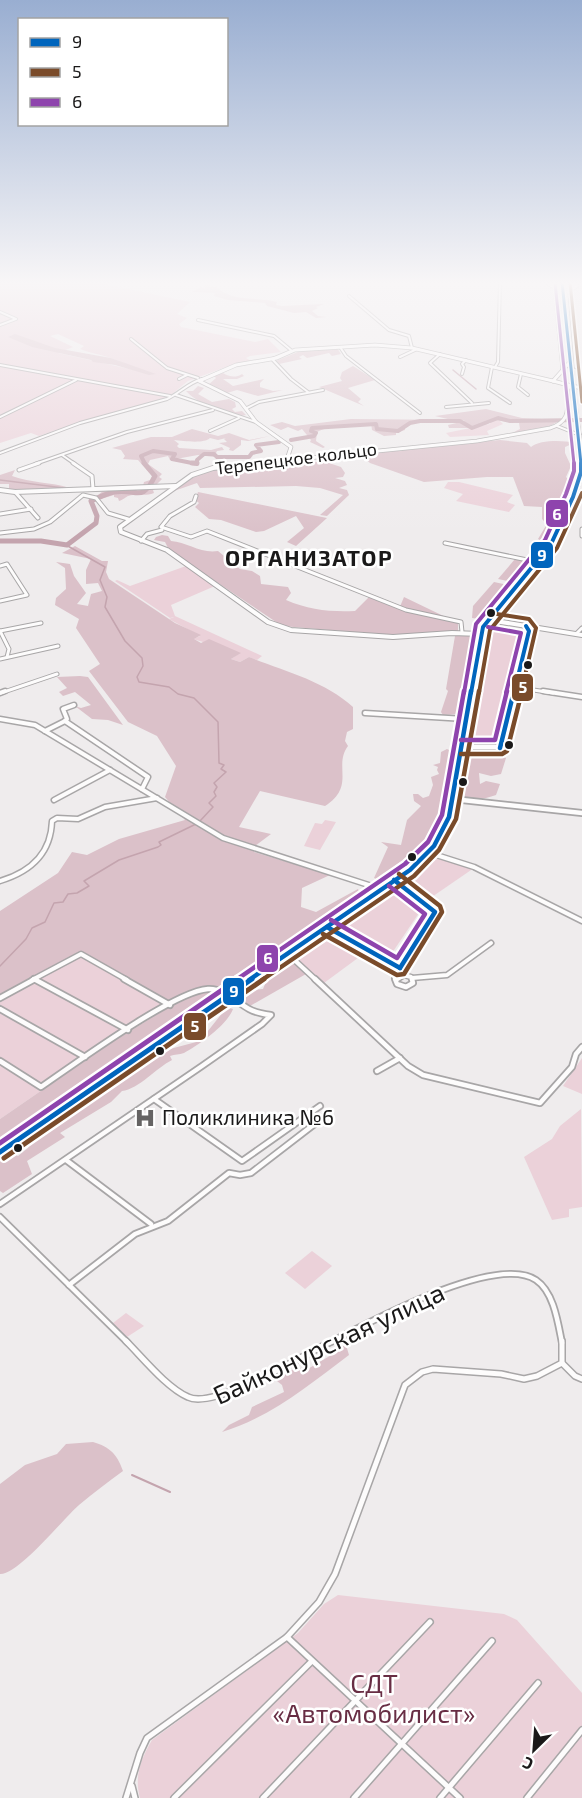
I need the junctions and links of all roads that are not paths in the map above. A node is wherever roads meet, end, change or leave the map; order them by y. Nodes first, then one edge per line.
1 (567, 365) edge
2 (5, 366) edge
3 (164, 366) edge
4 (234, 366) edge
5 (278, 366) edge
6 (359, 366) edge
7 (433, 366) edge
8 (463, 366) edge
9 (489, 366) edge
10 (566, 366) edge
11 (571, 366) edge
12 (493, 367) junction
13 (576, 367) joint
14 (570, 373) junction
15 (188, 374) junction
16 (462, 374) dead end
17 (520, 374) junction
18 (179, 379) dead end
19 (202, 379) junction
20 (77, 380) junction
21 (553, 381) junction
22 (572, 386) junction
23 (582, 388) edge
24 (323, 390) dead end
25 (308, 392) junction
26 (176, 395) junction
27 (528, 395) dead end
28 (170, 396) junction
29 (489, 403) dead end
30 (510, 403) dead end
31 (472, 404) junction
32 (446, 407) dead end
33 (247, 408) junction
34 (213, 410) junction
35 (420, 413) dead end
36 (0, 417) edge
37 (240, 418) junction
38 (256, 422) junction
39 (558, 426) junction
40 (210, 431) dead end
41 (582, 436) edge
42 (581, 449) edge
43 (0, 453) edge
44 (62, 455) junction
45 (287, 459) junction
46 (19, 470) dead end
47 (581, 472) edge
48 (580, 478) edge
49 (176, 486) junction
50 (93, 489) junction
51 (0, 490) edge
52 (15, 492) junction
53 (195, 496) dead end
54 (31, 509) junction
55 (0, 514) edge
56 (38, 518) dead end
57 (128, 519) junction
58 (166, 529) junction
59 (582, 529) edge
60 (0, 533) edge
61 (582, 536) edge
62 (140, 541) junction
63 (446, 543) dead end
64 (538, 562) junction
65 (0, 566) edge
66 (0, 601) edge
67 (489, 620) junction
68 (40, 623) dead end
69 (526, 626) junction
70 (0, 631) edge
71 (580, 632) edge
72 (462, 633) junction
73 (482, 634) junction
74 (58, 646) dead end
75 (7, 657) junction
76 (0, 658) edge
77 (57, 674) dead end
78 (514, 687) junction
79 (0, 693) edge
80 (582, 697) edge
81 (74, 705) dead end
82 (365, 712) dead end
83 (0, 719) edge
84 (466, 719) junction
85 (65, 721) junction
86 (45, 731) junction
87 (461, 747) junction
88 (110, 770) junction
89 (142, 789) junction
90 (157, 798) junction
91 (453, 799) junction
92 (54, 800) dead end
93 (582, 813) edge
94 (430, 853) junction
95 (0, 881) edge
96 (382, 889) junction
97 (582, 921) edge
98 (327, 927) junction
99 (491, 943) dead end
100 (289, 955) junction
101 (402, 975) junction
102 (412, 978) junction
103 (34, 979) junction
104 (231, 995) junction
105 (0, 998) edge
106 (170, 1005) junction
107 (0, 1009) edge
108 (129, 1030) junction
109 (582, 1047) edge
110 (85, 1056) junction
111 (400, 1058) junction
112 (0, 1061) edge
113 (377, 1071) dead end
114 (154, 1099) junction
115 (320, 1106) dead end
116 (325, 1116) dead end
117 (0, 1152) edge
118 (66, 1160) junction
119 (0, 1204) edge
120 (0, 1217) edge
121 (151, 1224) dead end
122 (69, 1285) junction
123 (562, 1363) junction
124 (582, 1379) edge
125 (430, 1622) dead end
126 (286, 1637) junction
127 (492, 1641) dead end
128 (312, 1661) junction
129 (538, 1683) dead end
130 (355, 1699) junction
131 (582, 1730) edge
132 (402, 1743) junction
133 (131, 1785) junction
134 (449, 1788) junction
135 (126, 1798) edge
136 (135, 1798) edge
137 (174, 1798) edge
138 (263, 1798) edge
139 (354, 1798) edge
140 (440, 1798) edge
141 (460, 1798) edge
142 (527, 1798) edge

1 - 14 main road
2 - 20 street
3 - 15 street
4 - 19 street
5 - 25 street
6 - 35 street
7 - 31 street
8 - 16 street
9 - 12 street
10 - 21 main road
11 - 13 main road
12 - 17 street
12 - 30 street
13 - 14 main road
14 - 22 main road
15 - 18 street
15 - 19 street
17 - 21 street
17 - 27 street
19 - 26 street
19 - 33 street
20 - 28 street
20 - 36 street
21 - 22 main road
22 - 23 street
22 - 39 street
22 - 42 main road, bridge
24 - 25 street
25 - 33 street
26 - 28 street
26 - 34 street
28 - 43 street
29 - 31 street
31 - 32 street
33 - 38 street
34 - 37 street
34 - 44 street
37 - 38 street
37 - 40 street
38 - 45 street
39 - 41 street
39 - 45 street, Терепецкое кольцо
42 - 47 main road
44 - 46 street
44 - 50 street
45 - 49 street, Терепецкое кольцо
47 - 48 main road
48 - 64 main road
49 - 50 street
49 - 57 street, Терепецкое кольцо
50 - 52 street
51 - 52 street
52 - 54 street
53 - 58 street
54 - 55 street
54 - 56 street
57 - 60 street
57 - 62 street
58 - 62 street
58 - 72 street
59 - 61 street
62 - 72 street
63 - 64 street
64 - 67 main road
65 - 66 street
67 - 69 street
67 - 73 main road
68 - 70 street
69 - 71 street
69 - 78 street
70 - 75 street
72 - 73 street
73 - 84 main road
74 - 75 street
75 - 76 street
77 - 79 street
78 - 80 street
78 - 87 street
81 - 85 street
82 - 84 street
83 - 86 street
84 - 87 main road
85 - 86 street
85 - 89 street
86 - 88 street
87 - 91 main road
88 - 89 street
88 - 92 street
89 - 90 street
90 - 95 street
90 - 96 street
91 - 93 street
91 - 94 main road
94 - 96 main road
94 - 97 street
96 - 98 main road
98 - 100 main road
98 - 101 street
99 - 102 street
100 - 104 main road
100 - 111 street
101 - 102 street
101 - 102 street
103 - 105 street
103 - 106 street
103 - 108 street
104 - 106 street
104 - 114 street
104 - 117 main road
106 - 108 street
107 - 110 street
108 - 110 street
109 - 111 street
110 - 112 street
111 - 113 street
114 - 115 street
114 - 118 street
116 - 122 street
118 - 119 street
118 - 121 street
120 - 122 street, Байконурская улица
122 - 123 street, Байконурская улица
123 - 124 street
123 - 126 street
125 - 130 street
126 - 128 street
126 - 133 street
127 - 132 street
128 - 130 street
128 - 137 street
129 - 134 street
130 - 132 street
130 - 138 street
131 - 142 street
132 - 134 street
132 - 139 street
133 - 135 street
133 - 136 street
134 - 140 street
134 - 141 street

